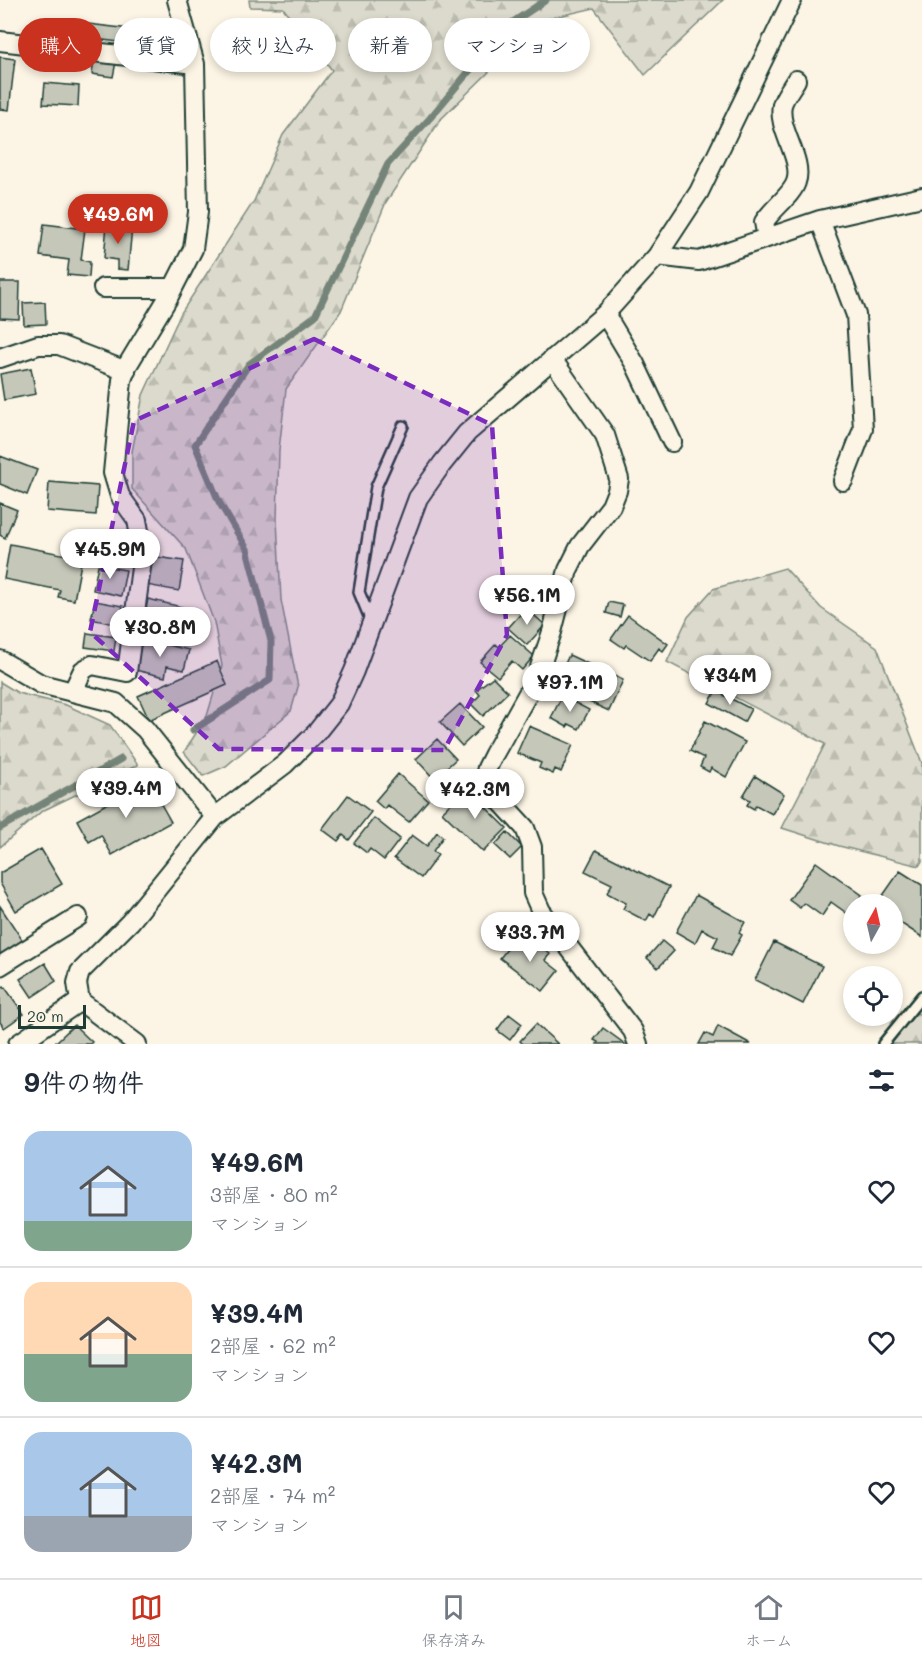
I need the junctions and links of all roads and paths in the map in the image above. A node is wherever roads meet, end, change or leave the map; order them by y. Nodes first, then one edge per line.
1 (177, 0) edge
2 (792, 0) edge
3 (182, 18) edge
4 (0, 41) edge
5 (114, 54) edge
6 (195, 72) edge
7 (796, 80) dead end
8 (922, 197) edge
9 (820, 220) junction
10 (767, 238) junction
11 (657, 256) junction
12 (103, 288) dead end
13 (173, 288) junction
14 (605, 314) junction
15 (0, 358) edge
16 (552, 359) junction
17 (126, 370) junction
18 (403, 426) dead end
19 (672, 442) dead end
20 (843, 481) dead end
21 (372, 624) junction
22 (0, 660) edge
23 (73, 690) junction
24 (215, 817) junction
25 (78, 917) dead end
26 (0, 966) edge
27 (922, 996) edge
28 (80, 1001) junction
29 (18, 1044) edge
30 (137, 1044) edge
31 (638, 1044) edge
32 (883, 1044) edge

1 - 3 street
2 - 11 street
4 - 5 street
6 - 13 street
7 - 10 street
8 - 9 street
9 - 10 street
9 - 20 street
10 - 11 street
11 - 14 street
12 - 13 street
13 - 17 street
14 - 16 street
14 - 19 street
15 - 17 street
16 - 21 street
16 - 31 street
17 - 23 street
18 - 21 lane
21 - 24 street
22 - 23 street
23 - 24 street
24 - 28 street
25 - 26 street
27 - 32 lane
28 - 29 street
28 - 30 street

